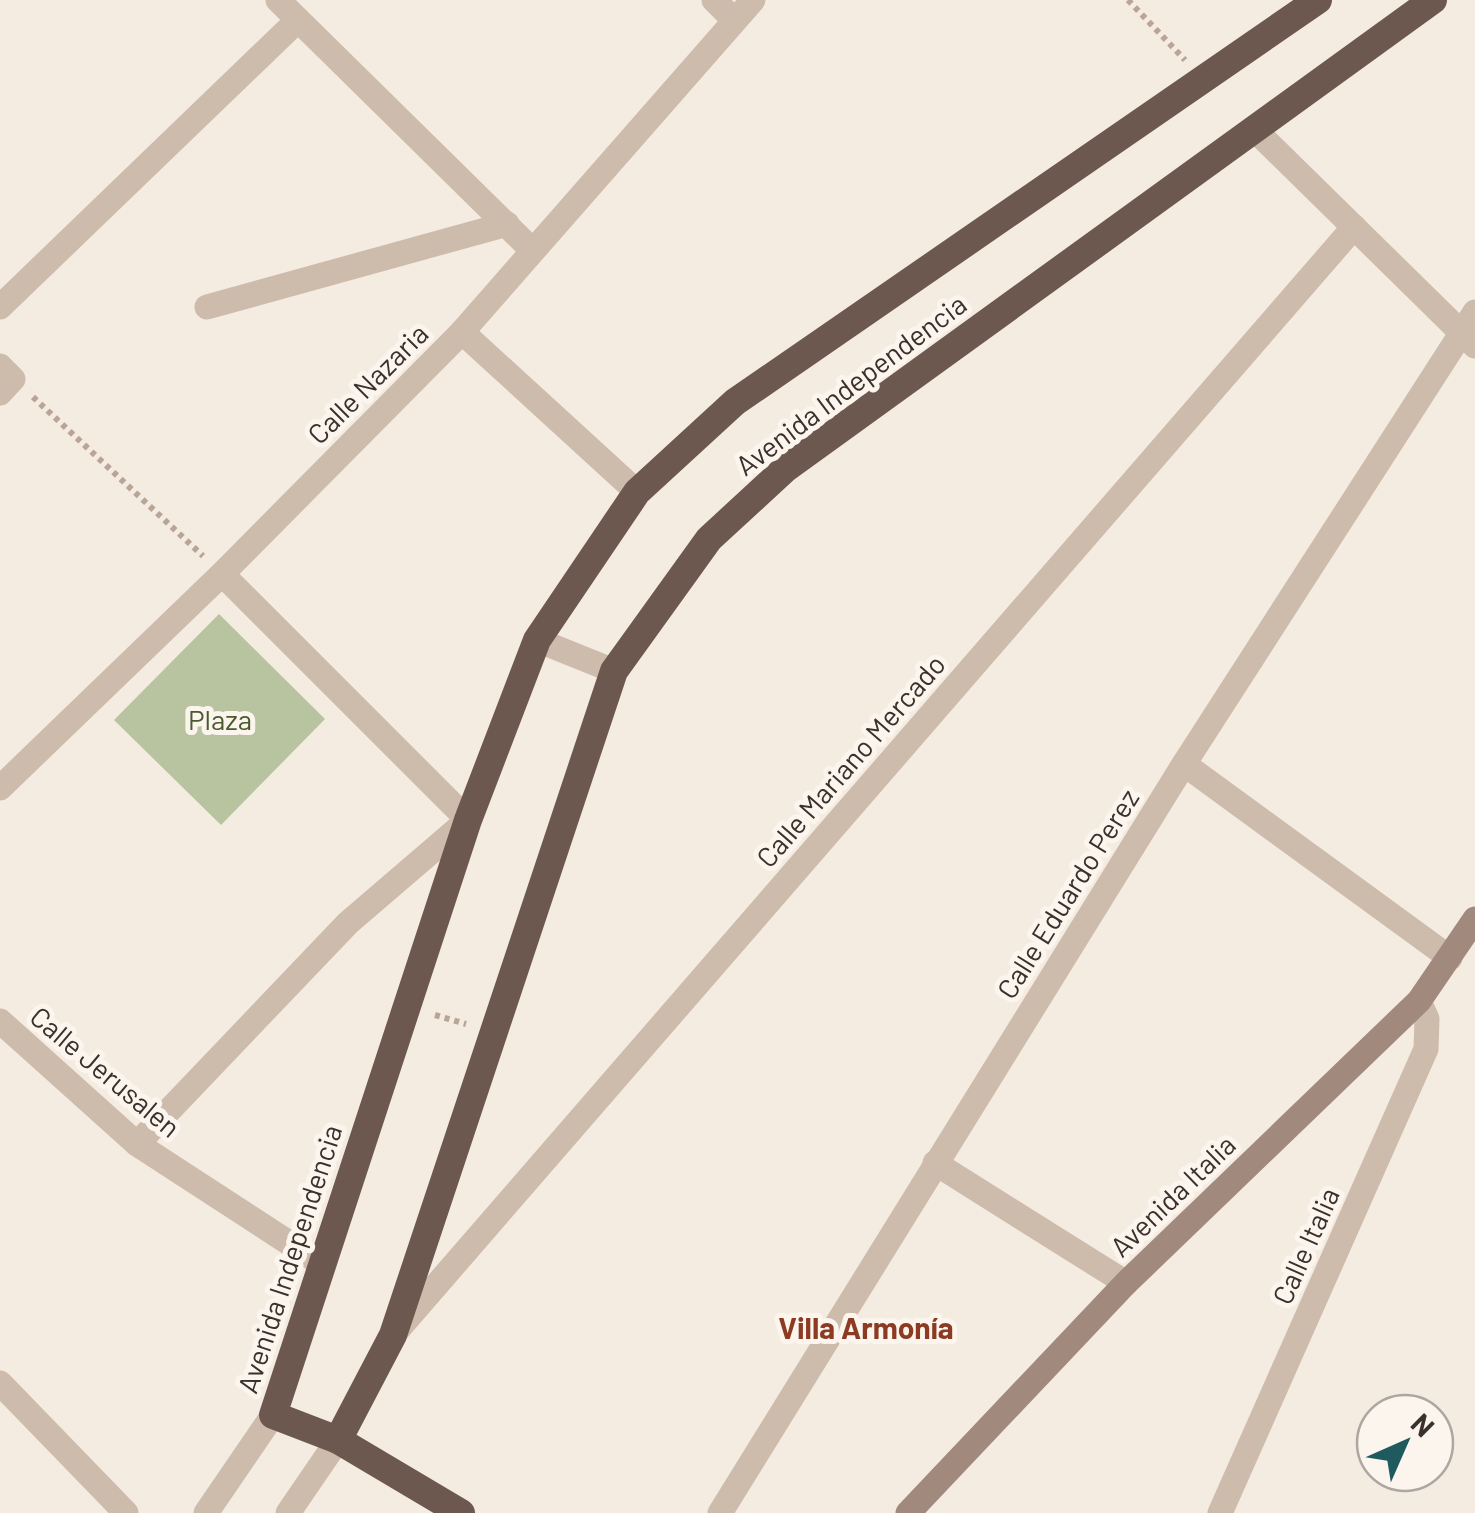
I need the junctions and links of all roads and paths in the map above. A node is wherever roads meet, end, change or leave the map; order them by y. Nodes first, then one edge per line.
1 (278, 0) edge
2 (714, 0) edge
3 (753, 0) edge
4 (1128, 0) edge
5 (1318, 0) edge
6 (1433, 0) edge
7 (298, 20) junction
8 (734, 20) junction
9 (1203, 79) junction
10 (1254, 129) junction
11 (507, 224) junction
12 (1354, 227) junction
13 (532, 250) junction
14 (0, 307) edge
15 (207, 307) dead end
16 (1470, 330) edge
17 (462, 332) junction
18 (4, 379) edge
19 (637, 492) junction
20 (222, 574) junction
21 (537, 640) junction
22 (614, 671) junction
23 (1184, 764) junction
24 (0, 788) edge
25 (468, 820) junction
26 (1474, 921) edge
27 (1450, 958) junction
28 (1419, 1001) junction
29 (405, 1006) junction
30 (0, 1021) edge
31 (494, 1032) junction
32 (137, 1144) junction
33 (936, 1163) junction
34 (324, 1266) junction
35 (1126, 1283) junction
36 (394, 1334) junction
37 (0, 1383) edge
38 (273, 1415) junction
39 (338, 1440) junction
40 (126, 1513) edge
41 (206, 1513) edge
42 (288, 1513) edge
43 (461, 1513) edge
44 (720, 1513) edge
45 (908, 1513) edge
46 (1220, 1513) edge

1 - 7 street
2 - 8 street
3 - 8 street, Calle Nazaria
4 - 9 path
5 - 9 highway, Avenida Independencia
6 - 10 highway, Avenida Independencia
7 - 11 street
7 - 14 street
8 - 13 street, Calle Nazaria
9 - 19 highway, Avenida Independencia
10 - 12 street
10 - 22 highway, Avenida Independencia
11 - 13 street
11 - 15 street
12 - 16 street
12 - 36 street, Calle Mariano Mercado
13 - 17 street, Calle Nazaria
16 - 23 street, Calle Eduardo Perez
17 - 19 street
17 - 20 street, Calle Nazaria
18 - 20 path
19 - 21 highway, Avenida Independencia
20 - 24 street, Calle Nazaria
20 - 25 street
21 - 22 street
21 - 25 highway, Avenida Independencia
22 - 31 highway, Avenida Independencia
23 - 27 street
23 - 33 street, Calle Eduardo Perez
25 - 29 highway, Avenida Independencia
25 - 32 street
26 - 27 main road, Avenida Italia
27 - 28 main road, Avenida Italia
28 - 35 main road, Avenida Italia
28 - 46 street, Calle Italia
29 - 31 path
29 - 34 highway, Avenida Independencia
30 - 32 street, Calle Jerusalen
31 - 36 highway, Avenida Independencia
32 - 34 street, Calle Jerusalen
33 - 35 street
33 - 44 street, Calle Eduardo Perez
34 - 38 highway, Avenida Independencia
35 - 45 main road, Avenida Italia
36 - 39 highway, Avenida Independencia
37 - 40 street
38 - 39 highway, Avenida Independencia
38 - 41 street
39 - 42 street
39 - 43 highway

